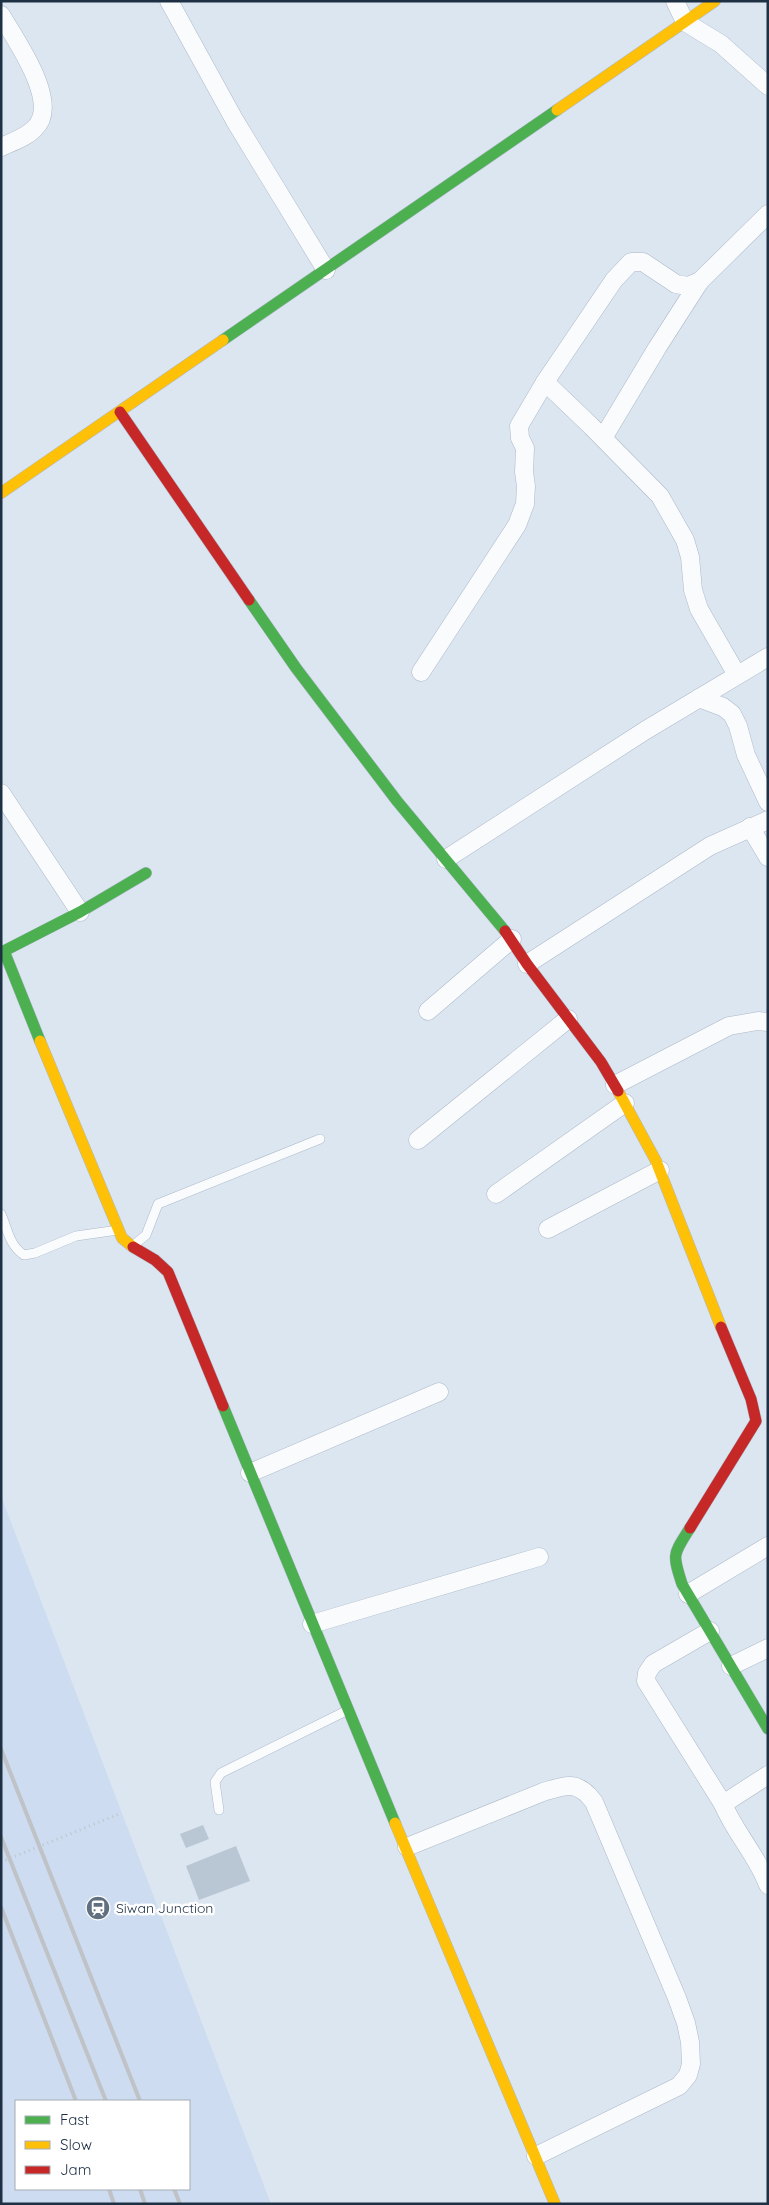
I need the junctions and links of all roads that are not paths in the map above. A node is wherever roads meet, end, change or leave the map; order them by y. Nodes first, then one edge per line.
1 (169, 1) edge
2 (675, 1) edge
3 (715, 1) edge
4 (1, 15) edge
5 (685, 22) junction
6 (768, 86) edge
7 (1, 147) edge
8 (768, 214) edge
9 (326, 270) junction
10 (700, 282) junction
11 (545, 382) junction
12 (120, 412) junction
13 (604, 438) junction
14 (1, 493) edge
15 (768, 656) edge
16 (421, 672) dead end
17 (737, 675) junction
18 (700, 698) junction
19 (1, 793) edge
20 (768, 802) edge
21 (768, 820) edge
22 (750, 827) junction
23 (768, 857) edge
24 (446, 858) junction
25 (146, 874) dead end
26 (80, 912) junction
27 (512, 940) junction
28 (2, 949) edge
29 (527, 964) junction
30 (428, 1011) dead end
31 (568, 1019) junction
32 (768, 1022) edge
33 (615, 1085) junction
34 (626, 1103) junction
35 (320, 1139) dead end
36 (418, 1140) dead end
37 (660, 1170) junction
38 (496, 1194) dead end
39 (1, 1214) edge
40 (548, 1229) dead end
41 (118, 1230) junction
42 (131, 1248) junction
43 (439, 1392) dead end
44 (768, 1406) edge
45 (756, 1421) junction
46 (250, 1473) junction
47 (768, 1546) edge
48 (539, 1557) dead end
49 (688, 1594) junction
50 (312, 1624) junction
51 (710, 1630) junction
52 (768, 1648) edge
53 (731, 1666) junction
54 (349, 1710) junction
55 (768, 1729) edge
56 (768, 1776) edge
57 (723, 1804) junction
58 (219, 1810) dead end
59 (407, 1847) junction
60 (768, 1885) edge
61 (536, 2156) junction
62 (555, 2204) edge

1 - 9 street
2 - 5 street
3 - 5 street
4 - 7 street
5 - 6 street
5 - 9 street
8 - 10 street
9 - 12 street
10 - 11 street
10 - 13 street
11 - 13 street
11 - 16 street
12 - 14 street
12 - 24 street
13 - 17 street
15 - 17 street
17 - 18 street
18 - 20 street
18 - 24 street
19 - 26 street
21 - 22 street
22 - 23 street
22 - 29 street
24 - 27 street
25 - 26 street
26 - 28 street
27 - 29 street
27 - 30 street
28 - 41 street
29 - 31 street
31 - 33 street
31 - 36 street
32 - 33 street
33 - 34 street
34 - 37 street
34 - 38 street
35 - 42 lane
37 - 40 street
37 - 45 street
39 - 41 lane
41 - 42 street
42 - 46 street
43 - 46 street
44 - 45 street
45 - 49 street
46 - 50 street
47 - 49 street
48 - 50 street
49 - 51 street
50 - 54 street
51 - 53 street
51 - 57 street
52 - 53 street
53 - 55 street
54 - 58 lane
54 - 59 street
56 - 57 street
57 - 60 street
59 - 61 street
59 - 61 street
61 - 62 street

